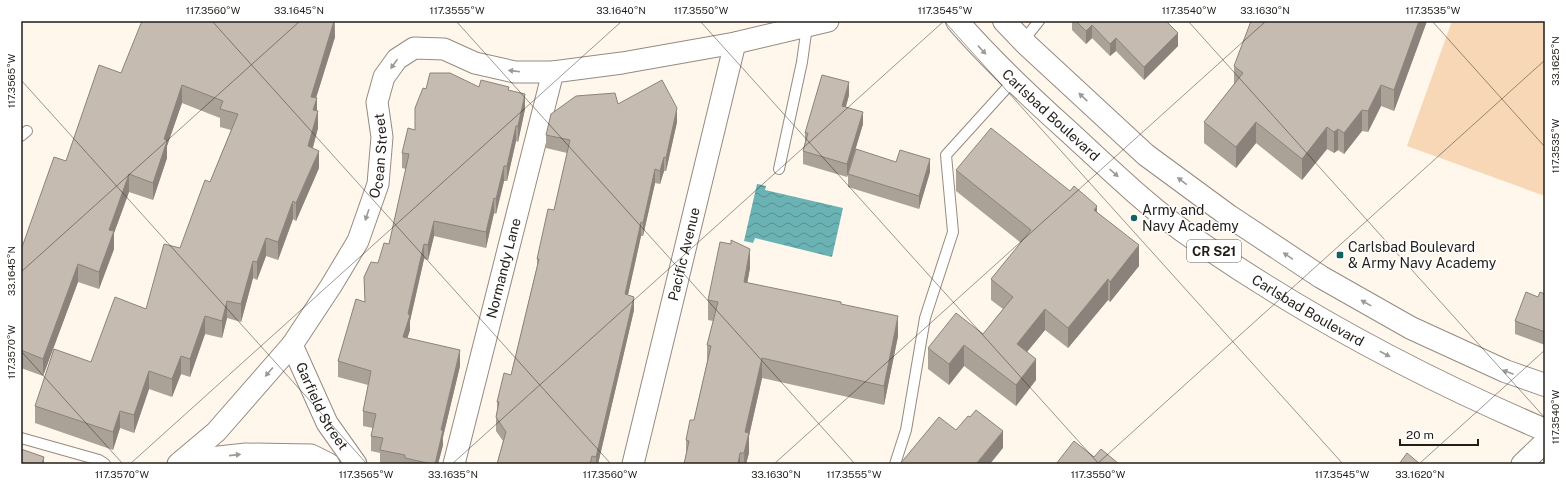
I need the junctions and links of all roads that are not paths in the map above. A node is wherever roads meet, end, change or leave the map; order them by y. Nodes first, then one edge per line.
1 (828, 21) edge
2 (957, 21) edge
3 (1004, 21) edge
4 (1039, 21) edge
5 (807, 26) junction
6 (1023, 42) junction
7 (735, 43) junction
8 (553, 72) junction
9 (1014, 80) junction
10 (778, 169) dead end
11 (292, 345) junction
12 (1545, 385) edge
13 (1545, 430) edge
14 (21, 438) edge
15 (1545, 442) edge
16 (180, 462) edge
17 (105, 464) edge
18 (329, 464) edge
19 (356, 464) edge
20 (454, 464) edge
21 (633, 464) edge
22 (895, 464) edge
23 (1522, 464) edge

1 - 5 street, Ocean Street
2 -> 9 main road, Carlsbad Boulevard / CR S21
3 - 6 main road, CR S21
4 - 6 lane
5 - 7 street, Ocean Street
5 - 10 lane
12 -> 6 main road, CR S21
7 - 8 street, Ocean Street
7 - 21 street, Pacific Avenue
8 -> 11 street, Ocean Street
8 - 20 street, Normandy Lane
9 -> 13 main road, Carlsbad Boulevard / CR S21
9 - 22 lane
11 -> 16 street, Ocean Street
11 - 19 street, Garfield Street
14 - 17 lane
15 - 23 street
16 -> 18 street, Garfield Street

